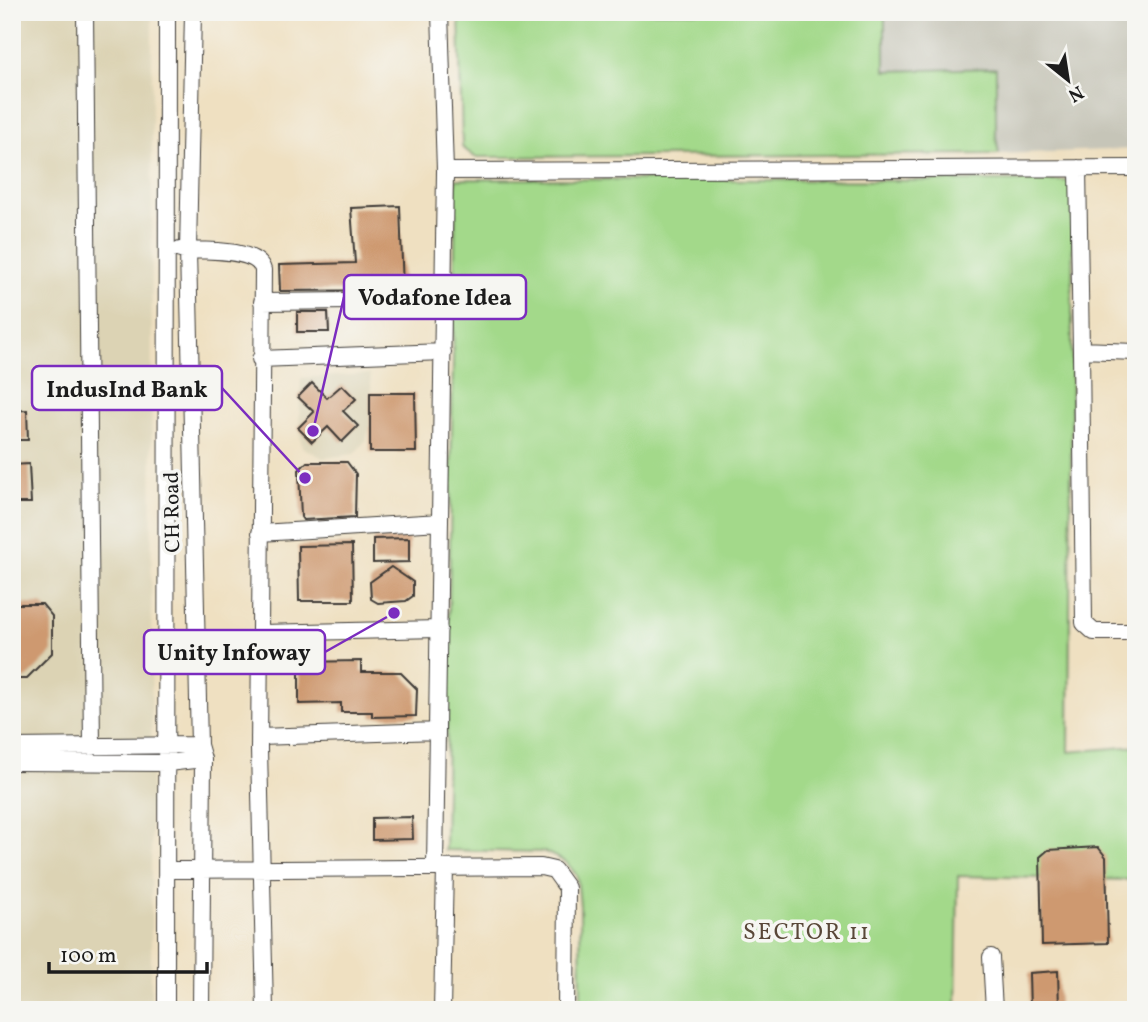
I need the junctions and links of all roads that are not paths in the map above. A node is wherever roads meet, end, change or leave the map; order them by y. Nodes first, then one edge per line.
1 (85, 12) edge
2 (167, 12) edge
3 (193, 12) edge
4 (440, 12) edge
5 (1078, 168) junction
6 (1136, 168) edge
7 (445, 172) junction
8 (166, 249) junction
9 (188, 250) junction
10 (443, 300) junction
11 (262, 302) junction
12 (1081, 350) junction
13 (443, 352) junction
14 (1136, 352) edge
15 (260, 359) junction
16 (440, 522) junction
17 (260, 533) junction
18 (439, 629) junction
19 (1136, 632) edge
20 (260, 633) junction
21 (437, 732) junction
22 (259, 737) junction
23 (12, 747) edge
24 (92, 747) junction
25 (201, 752) junction
26 (167, 755) junction
27 (12, 762) edge
28 (440, 868) junction
29 (263, 869) junction
30 (167, 870) junction
31 (203, 870) junction
32 (991, 957) dead end
33 (166, 1010) edge
34 (201, 1010) edge
35 (265, 1010) edge
36 (442, 1010) edge
37 (566, 1010) edge
38 (995, 1010) edge

1 - 24 street
2 - 8 street, CH Road
3 - 9 street, CH Road
4 - 7 street
5 - 6 street
5 - 7 street
5 - 12 street
7 - 10 street
8 - 9 street
8 - 26 street, CH Road
9 - 11 street
9 - 25 street, CH Road
10 - 11 street
10 - 13 street
11 - 15 street
12 - 14 street
12 - 19 street
13 - 15 street
13 - 16 street
15 - 17 street
16 - 17 street
16 - 18 street
17 - 20 street
18 - 20 street
18 - 21 street
20 - 22 street
21 - 22 street
21 - 28 street
22 - 29 street
23 - 24 street
24 - 26 street
25 - 26 street
25 - 31 street, CH Road
26 - 27 street
26 - 30 street, CH Road
28 - 29 street
28 - 36 street
28 - 37 street
29 - 31 street
29 - 35 street
30 - 31 street
30 - 33 street, CH Road
31 - 34 street, CH Road
32 - 38 street

